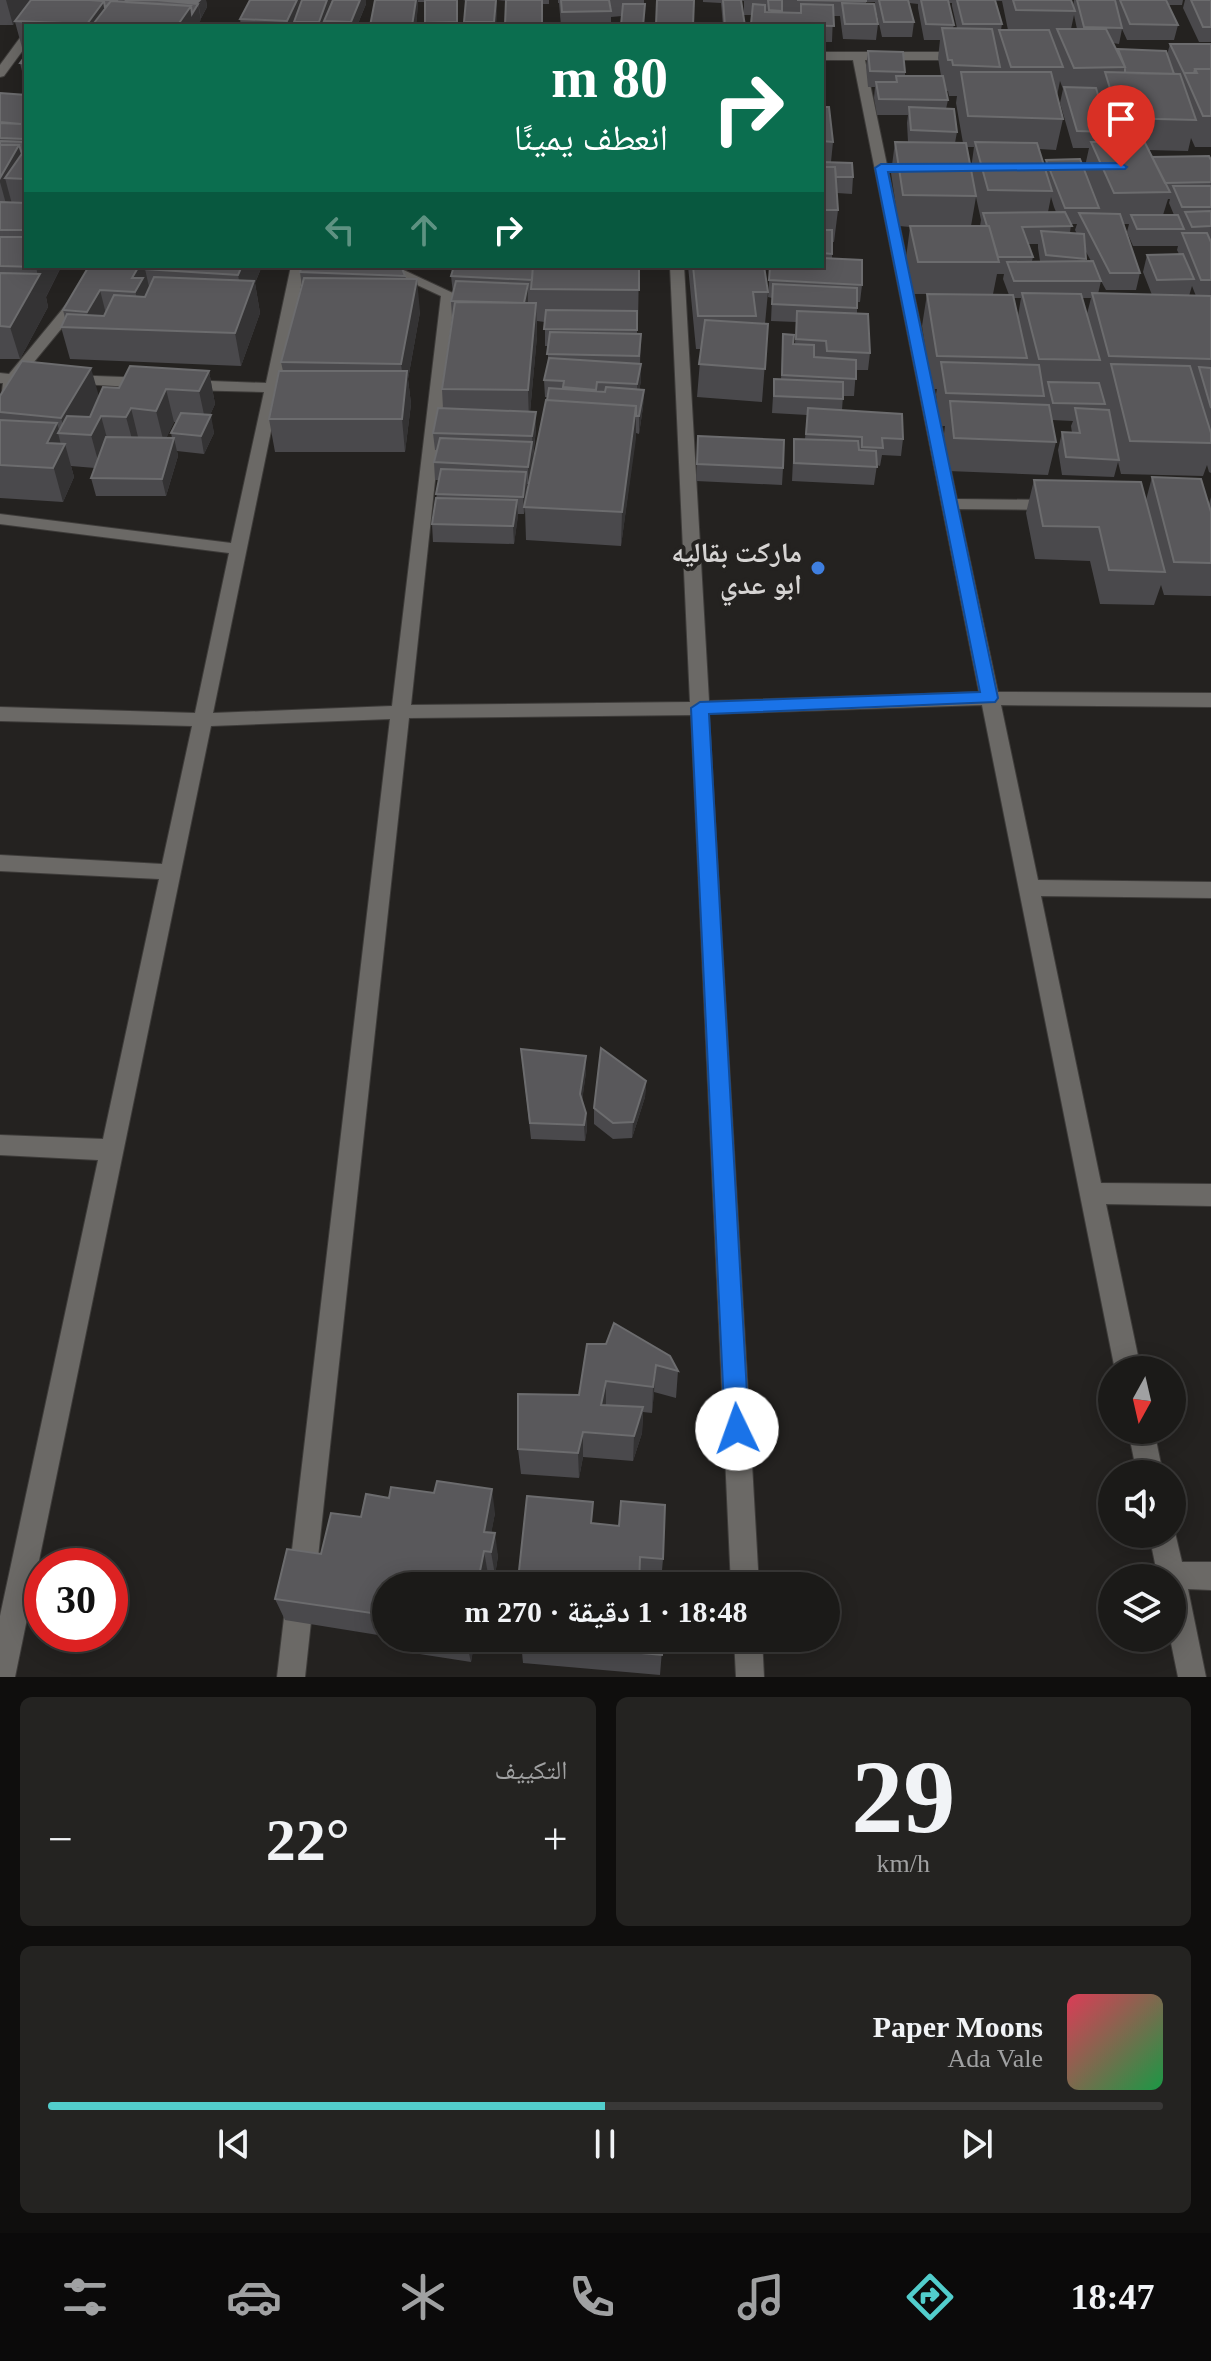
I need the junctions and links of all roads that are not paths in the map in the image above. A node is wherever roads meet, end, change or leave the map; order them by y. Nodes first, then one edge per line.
1 (24, 41) edge
2 (824, 56) edge
3 (858, 56) junction
4 (981, 56) edge
5 (0, 73) edge
6 (104, 268) edge
7 (298, 268) edge
8 (388, 268) edge
9 (677, 268) edge
10 (6, 378) edge
11 (273, 388) junction
12 (0, 402) edge
13 (950, 504) junction
14 (1073, 505) edge
15 (0, 519) edge
16 (239, 549) junction
17 (989, 698) junction
18 (1211, 700) edge
19 (700, 708) junction
20 (400, 712) junction
21 (0, 714) edge
22 (203, 720) junction
23 (0, 863) edge
24 (171, 872) junction
25 (1028, 888) junction
26 (1211, 890) edge
27 (0, 1145) edge
28 (112, 1150) junction
29 (1090, 1193) junction
30 (1211, 1195) edge
31 (1125, 1356) edge
32 (744, 1572) edge
33 (1186, 1575) edge
34 (1211, 1576) edge
35 (10, 1591) edge
36 (1186, 1646) edge
37 (749, 1652) edge
38 (1, 1677) edge
39 (291, 1677) edge
40 (750, 1677) edge
41 (1192, 1677) edge

1 - 5 street
2 - 3 street
3 - 4 street
3 - 13 street
6 - 10 street
7 - 11 street
8 - 20 street
9 - 19 street
10 - 11 street
10 - 12 street
11 - 16 street
13 - 14 street
13 - 17 street
15 - 16 street
16 - 22 street
17 - 18 street
17 - 19 street
17 - 25 street
19 - 20 street
19 - 32 street
20 - 22 street
20 - 39 street
21 - 22 street
22 - 24 street
23 - 24 street
24 - 28 street
25 - 26 street
25 - 29 street
27 - 28 street
28 - 35 street
29 - 30 street
29 - 31 street
33 - 34 street
35 - 38 street
36 - 41 street
37 - 40 street

